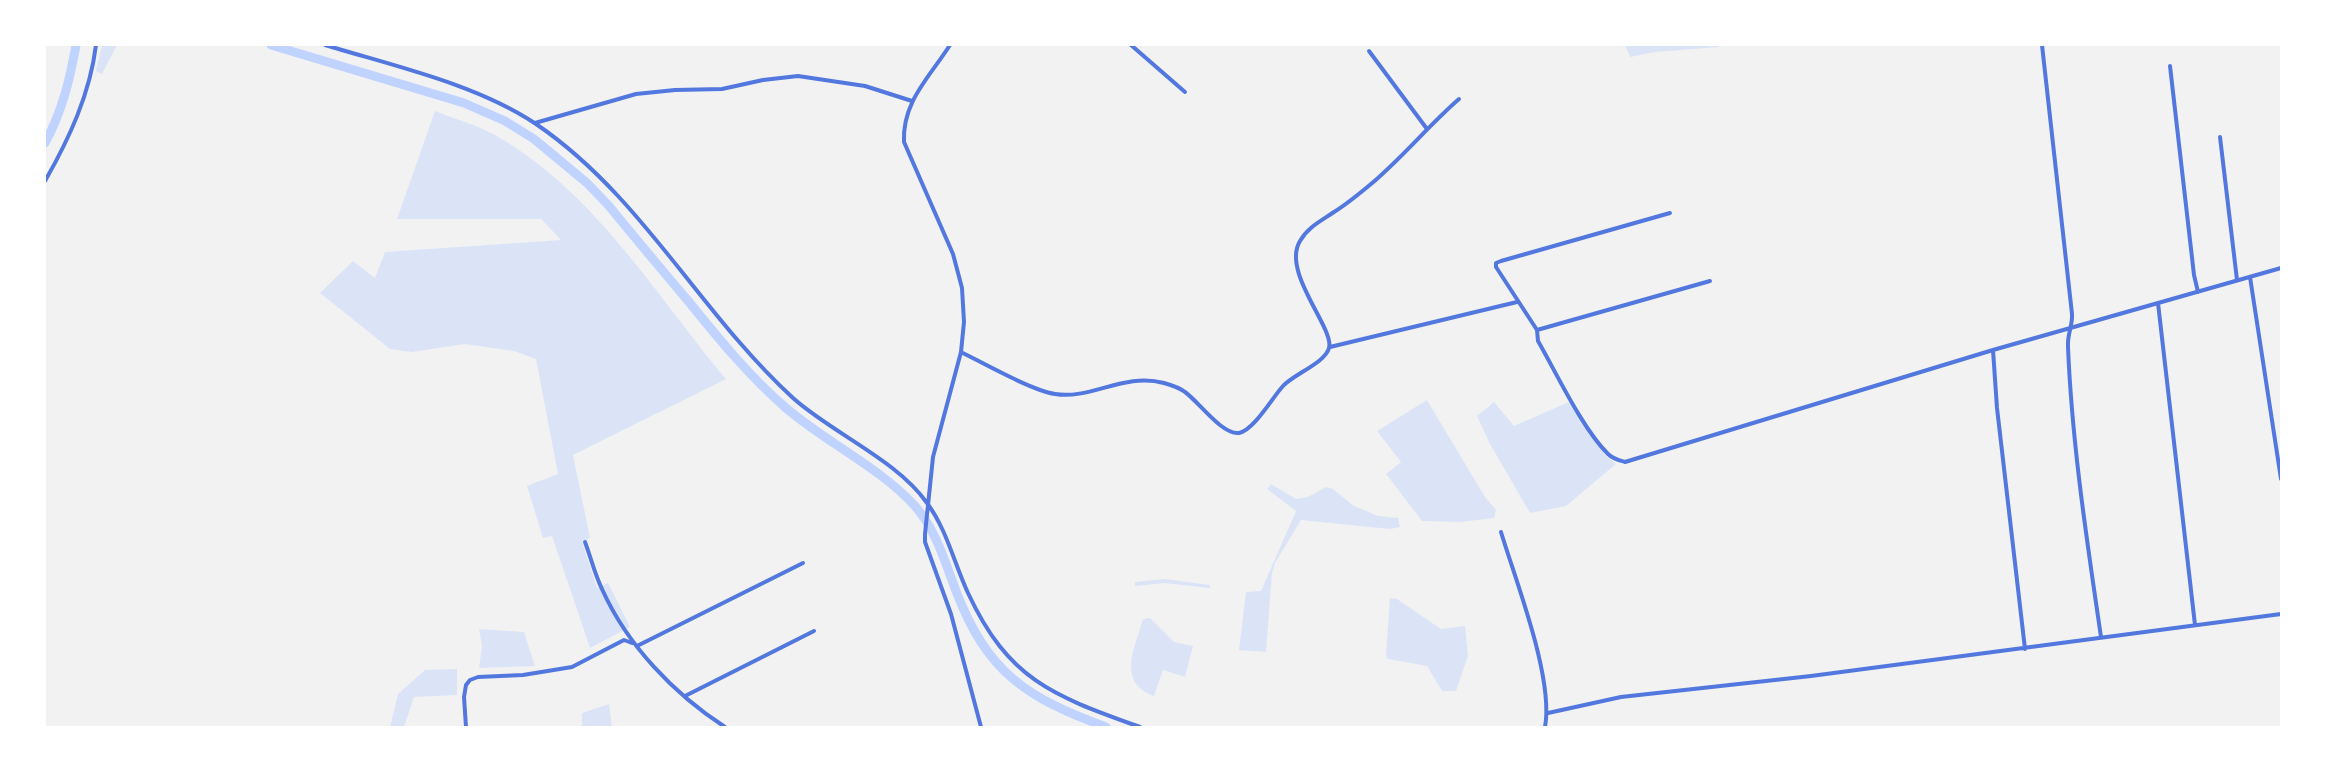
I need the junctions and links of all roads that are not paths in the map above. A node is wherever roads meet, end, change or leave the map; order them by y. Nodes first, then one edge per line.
1 (96, 45) edge
2 (325, 45) edge
3 (950, 45) edge
4 (1131, 45) edge
5 (2042, 45) edge
6 (1369, 51) dead end
7 (2170, 66) dead end
8 (1185, 92) dead end
9 (1459, 99) dead end
10 (912, 101) junction
11 (535, 123) junction
12 (1427, 129) junction
13 (2220, 137) dead end
14 (45, 181) edge
15 (1670, 213) dead end
16 (2281, 268) edge
17 (2250, 277) junction
18 (2237, 280) junction
19 (1710, 281) dead end
20 (2198, 292) junction
21 (1517, 302) junction
22 (2158, 303) junction
23 (2068, 329) junction
24 (1537, 330) junction
25 (1330, 347) junction
26 (1994, 350) junction
27 (961, 352) junction
28 (2281, 479) edge
29 (927, 502) junction
30 (1500, 532) dead end
31 (585, 542) dead end
32 (803, 563) dead end
33 (2281, 614) edge
34 (2195, 625) junction
35 (814, 631) dead end
36 (2101, 637) junction
37 (632, 642) junction
38 (637, 646) junction
39 (2025, 649) junction
40 (684, 696) junction
41 (1548, 713) junction
42 (466, 727) edge
43 (725, 727) edge
44 (981, 727) edge
45 (1140, 727) edge
46 (1545, 727) edge

1 - 14 street
2 - 11 street
3 - 10 street
4 - 8 street
5 - 23 street
6 - 12 street
7 - 20 street
9 - 12 street
10 - 11 street
10 - 27 street
11 - 29 street
12 - 25 street
13 - 18 street
15 - 21 street
16 - 17 street
17 - 18 street
17 - 28 street
18 - 20 street
19 - 24 street
20 - 22 street
21 - 24 street
21 - 25 street
22 - 23 street
22 - 34 street
23 - 26 street
23 - 36 street
24 - 26 street
25 - 27 street
26 - 39 street
27 - 29 street
29 - 44 street
29 - 45 street
30 - 41 street
31 - 37 street
32 - 38 street
33 - 34 street
34 - 36 street
35 - 40 street
36 - 39 street
37 - 38 street
37 - 42 street
38 - 40 street
39 - 41 street
40 - 43 street
41 - 46 street

